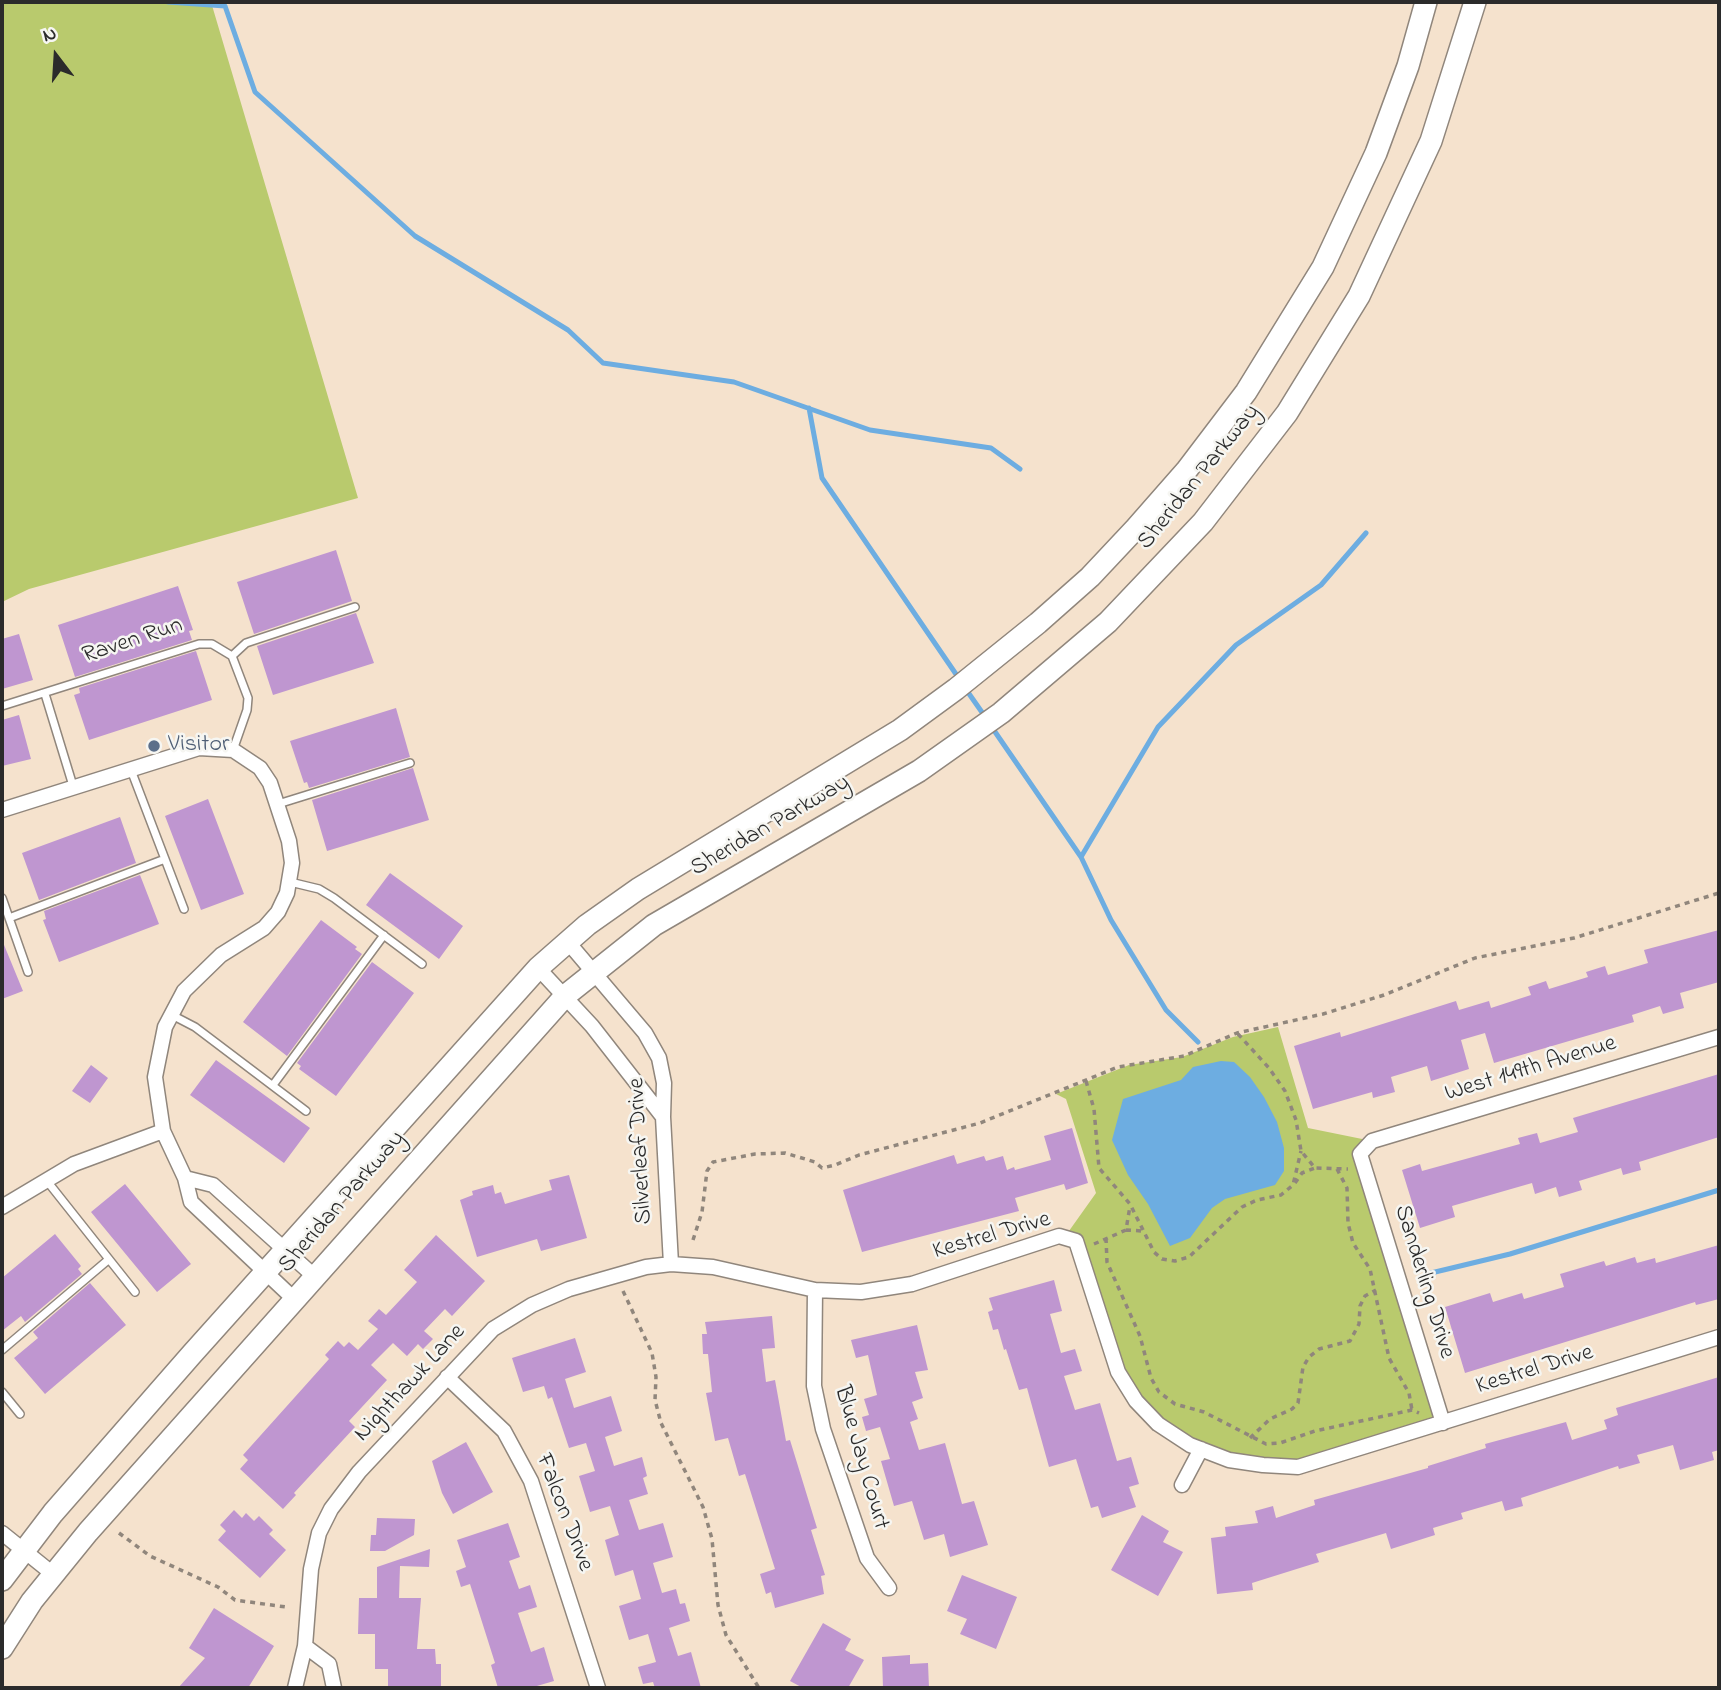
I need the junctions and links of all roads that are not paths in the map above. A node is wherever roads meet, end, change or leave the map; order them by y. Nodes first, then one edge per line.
1 (1426, 2) edge
2 (1475, 2) edge
3 (355, 607) dead end
4 (232, 656) junction
5 (45, 694) junction
6 (2, 706) edge
7 (233, 750) junction
8 (410, 763) dead end
9 (131, 771) junction
10 (74, 789) junction
11 (278, 804) junction
12 (2, 810) edge
13 (166, 859) junction
14 (290, 882) junction
15 (2, 898) edge
16 (184, 909) dead end
17 (9, 918) junction
18 (384, 935) junction
19 (567, 941) junction
20 (422, 964) dead end
21 (538, 968) junction
22 (593, 971) junction
23 (28, 972) dead end
24 (566, 995) junction
25 (170, 1014) junction
26 (1719, 1037) edge
27 (273, 1085) junction
28 (306, 1111) dead end
29 (663, 1117) junction
30 (163, 1131) junction
31 (1362, 1162) joint
32 (185, 1178) junction
33 (47, 1181) junction
34 (2, 1207) edge
35 (284, 1250) junction
36 (108, 1261) junction
37 (671, 1264) junction
38 (264, 1273) junction
39 (314, 1276) junction
40 (815, 1290) junction
41 (135, 1292) dead end
42 (294, 1299) junction
43 (1719, 1337) edge
44 (2, 1350) edge
45 (447, 1377) junction
46 (2, 1392) edge
47 (20, 1414) dead end
48 (1443, 1423) junction
49 (1201, 1450) junction
50 (1181, 1485) dead end
51 (2, 1533) edge
52 (24, 1551) junction
53 (53, 1574) junction
54 (2, 1580) edge
55 (889, 1588) dead end
56 (305, 1646) junction
57 (2, 1648) edge
58 (295, 1688) edge
59 (334, 1688) edge
60 (598, 1688) edge

1 - 19 main road, Sheridan Parkway
2 - 22 main road, Sheridan Parkway
3 - 4 lane
4 - 5 lane, Raven Run
4 - 7 lane
5 - 6 lane, Raven Run
5 - 10 lane
7 - 9 street
7 - 11 street
8 - 11 lane
9 - 10 street
9 - 13 lane
10 - 12 street
11 - 14 street
13 - 16 lane
13 - 17 lane
14 - 18 lane
14 - 25 street
15 - 17 lane
17 - 23 lane
18 - 20 lane
18 - 27 lane
19 - 21 main road, Sheridan Parkway
19 - 22 street, Silverleaf Drive
21 - 24 street
21 - 35 main road, Sheridan Parkway
22 - 24 main road, Sheridan Parkway
22 - 29 street, Silverleaf Drive
24 - 29 street
24 - 39 main road, Sheridan Parkway
25 - 27 lane
25 - 30 street
26 - 31 street, West 149th Avenue
27 - 28 lane
29 - 37 street, Silverleaf Drive
30 - 32 street
30 - 33 street
31 - 48 street, Sanderling Drive
32 - 35 street
32 - 38 street
33 - 34 street
33 - 36 lane
35 - 38 main road, Sheridan Parkway
35 - 39 street
36 - 41 lane
36 - 44 lane
37 - 40 street, Kestrel Drive
37 - 45 street, Nighthawk Lane
38 - 42 street
38 - 52 main road, Sheridan Parkway
39 - 42 main road, Sheridan Parkway
40 - 49 street, Kestrel Drive
40 - 55 street, Blue Jay Court
42 - 53 main road, Sheridan Parkway
43 - 48 street, Kestrel Drive
45 - 56 street, Nighthawk Lane
45 - 60 street, Falcon Drive
46 - 47 lane
48 - 49 street, Kestrel Drive
49 - 50 street
51 - 52 street
52 - 53 street
52 - 54 main road, Sheridan Parkway
53 - 57 main road, Sheridan Parkway
56 - 58 street, Nighthawk Lane
56 - 59 street

